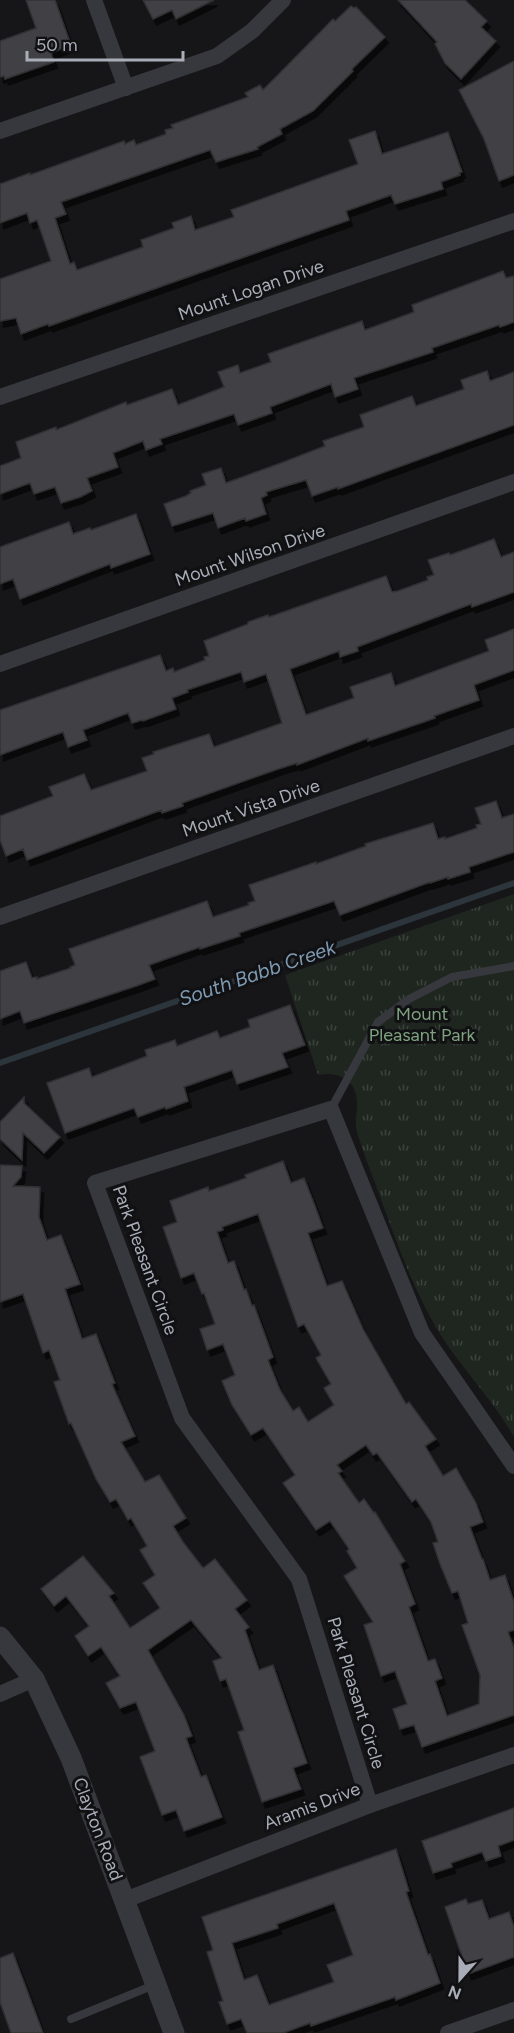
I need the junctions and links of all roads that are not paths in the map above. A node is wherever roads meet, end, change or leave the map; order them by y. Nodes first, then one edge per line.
1 (94, 0) edge
2 (283, 0) edge
3 (126, 88) junction
4 (0, 131) edge
5 (514, 221) edge
6 (0, 397) edge
7 (514, 482) edge
8 (0, 664) edge
9 (514, 736) edge
10 (0, 916) edge
11 (514, 966) edge
12 (331, 1109) junction
13 (514, 1466) edge
14 (0, 1637) edge
15 (34, 1679) junction
16 (0, 1695) edge
17 (514, 1755) edge
18 (370, 1805) junction
19 (125, 1900) junction
20 (156, 1984) junction
21 (514, 2010) edge
22 (71, 2019) dead end
23 (174, 2033) edge
24 (448, 2033) edge

1 - 3 street
2 - 3 street
3 - 4 street
5 - 6 street, Mount Logan Drive
7 - 8 street, Mount Wilson Drive
9 - 10 street, Mount Vista Drive
11 - 12 lane
12 - 13 street
12 - 18 street, Park Pleasant Circle
14 - 15 street, Clayton Road
15 - 16 street
15 - 19 street, Clayton Road
17 - 18 street, Aramis Drive
18 - 19 street, Aramis Drive
19 - 20 street, Clayton Road
20 - 22 lane
20 - 23 street, Clayton Road
21 - 24 street

